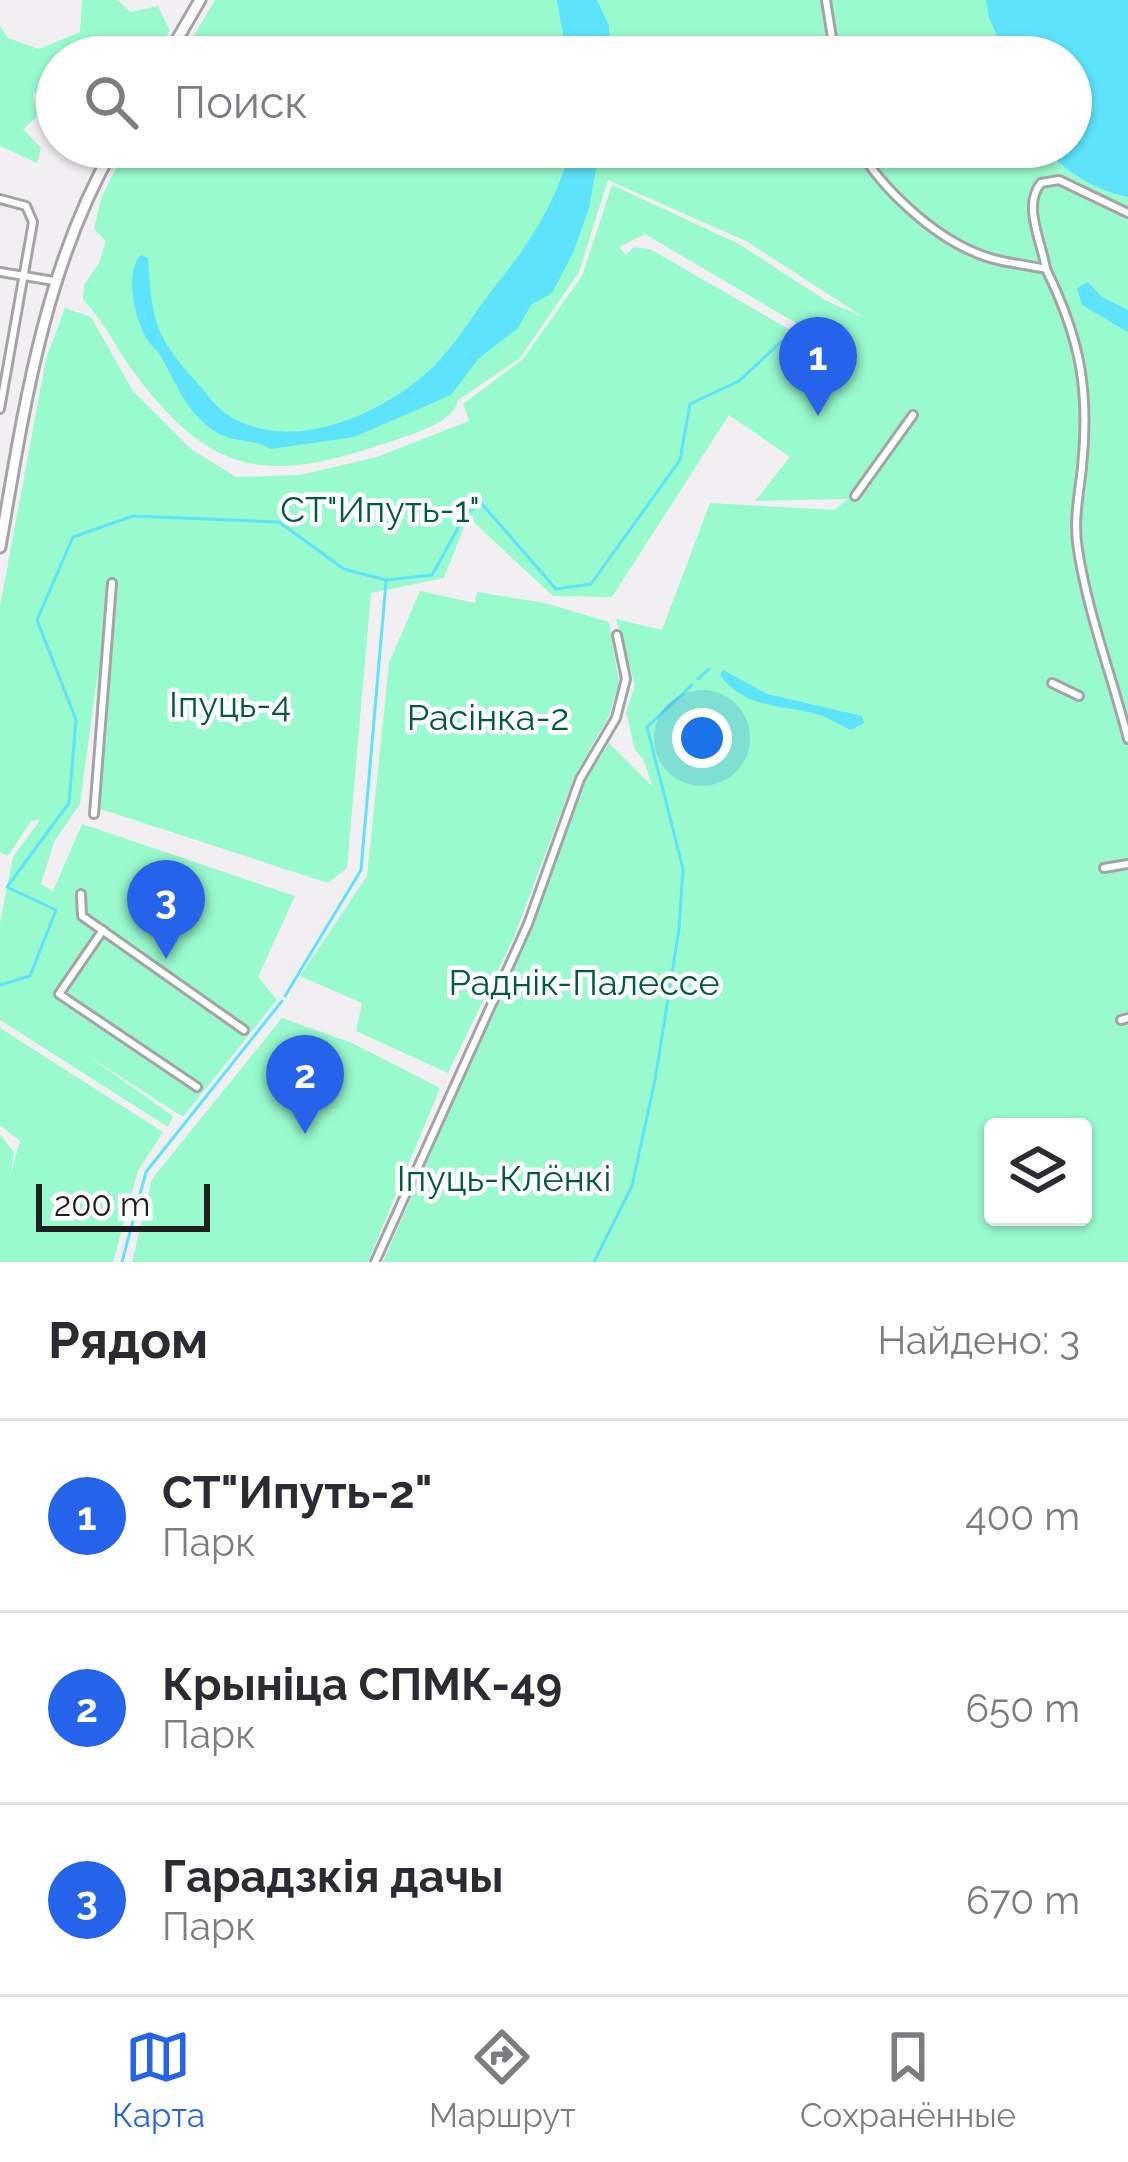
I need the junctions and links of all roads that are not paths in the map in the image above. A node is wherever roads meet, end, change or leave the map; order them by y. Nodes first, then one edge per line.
1 (200, 0) edge
2 (826, 0) edge
3 (179, 36) edge
4 (832, 36) edge
5 (102, 168) edge
6 (872, 168) edge
7 (0, 200) edge
8 (1128, 213) edge
9 (1046, 269) junction
10 (0, 272) edge
11 (25, 276) junction
12 (54, 281) junction
13 (0, 409) edge
14 (914, 415) dead end
15 (856, 496) dead end
16 (0, 548) edge
17 (112, 583) dead end
18 (617, 635) dead end
19 (1052, 683) dead end
20 (1079, 696) dead end
21 (1128, 739) edge
22 (94, 814) dead end
23 (1128, 864) edge
24 (1105, 868) dead end
25 (81, 894) dead end
26 (103, 930) junction
27 (244, 1030) dead end
28 (197, 1087) dead end
29 (375, 1262) edge

1 - 3 street
2 - 4 street
5 - 12 street
6 - 9 street
7 - 11 street
8 - 9 street
9 - 21 street
10 - 11 street
11 - 12 street
11 - 13 street
12 - 16 street
14 - 15 street
17 - 22 street
18 - 29 street
19 - 20 street
23 - 24 street
25 - 26 street
26 - 27 street
26 - 28 street

